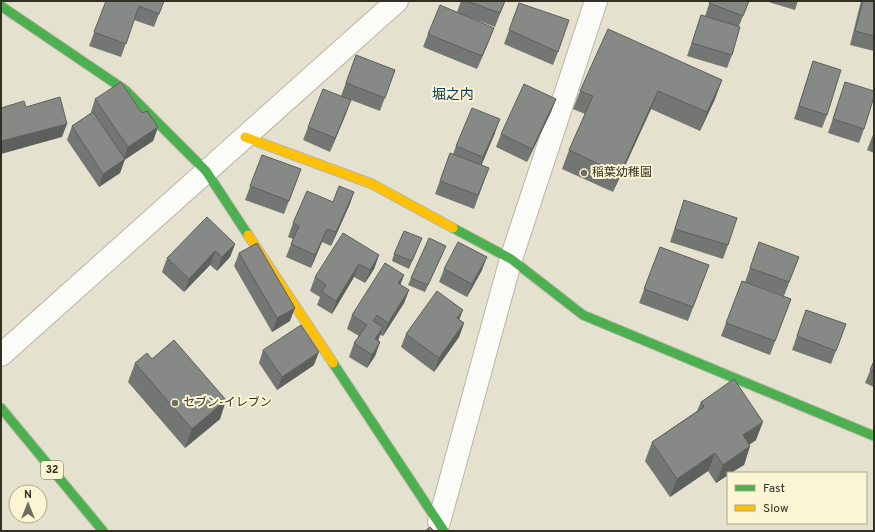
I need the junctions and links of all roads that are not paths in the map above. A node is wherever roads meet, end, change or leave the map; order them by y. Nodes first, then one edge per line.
1 (397, 1) edge
2 (596, 1) edge
3 (1, 6) edge
4 (245, 137) junction
5 (206, 171) junction
6 (511, 259) junction
7 (1, 355) edge
8 (1, 408) edge
9 (874, 436) edge
10 (442, 527) edge
11 (103, 531) edge

1 - 4 street
2 - 6 street
3 - 5 street
4 - 5 street
4 - 6 street
5 - 7 street
5 - 10 street
6 - 9 street
6 - 10 street
8 - 11 street, 32

